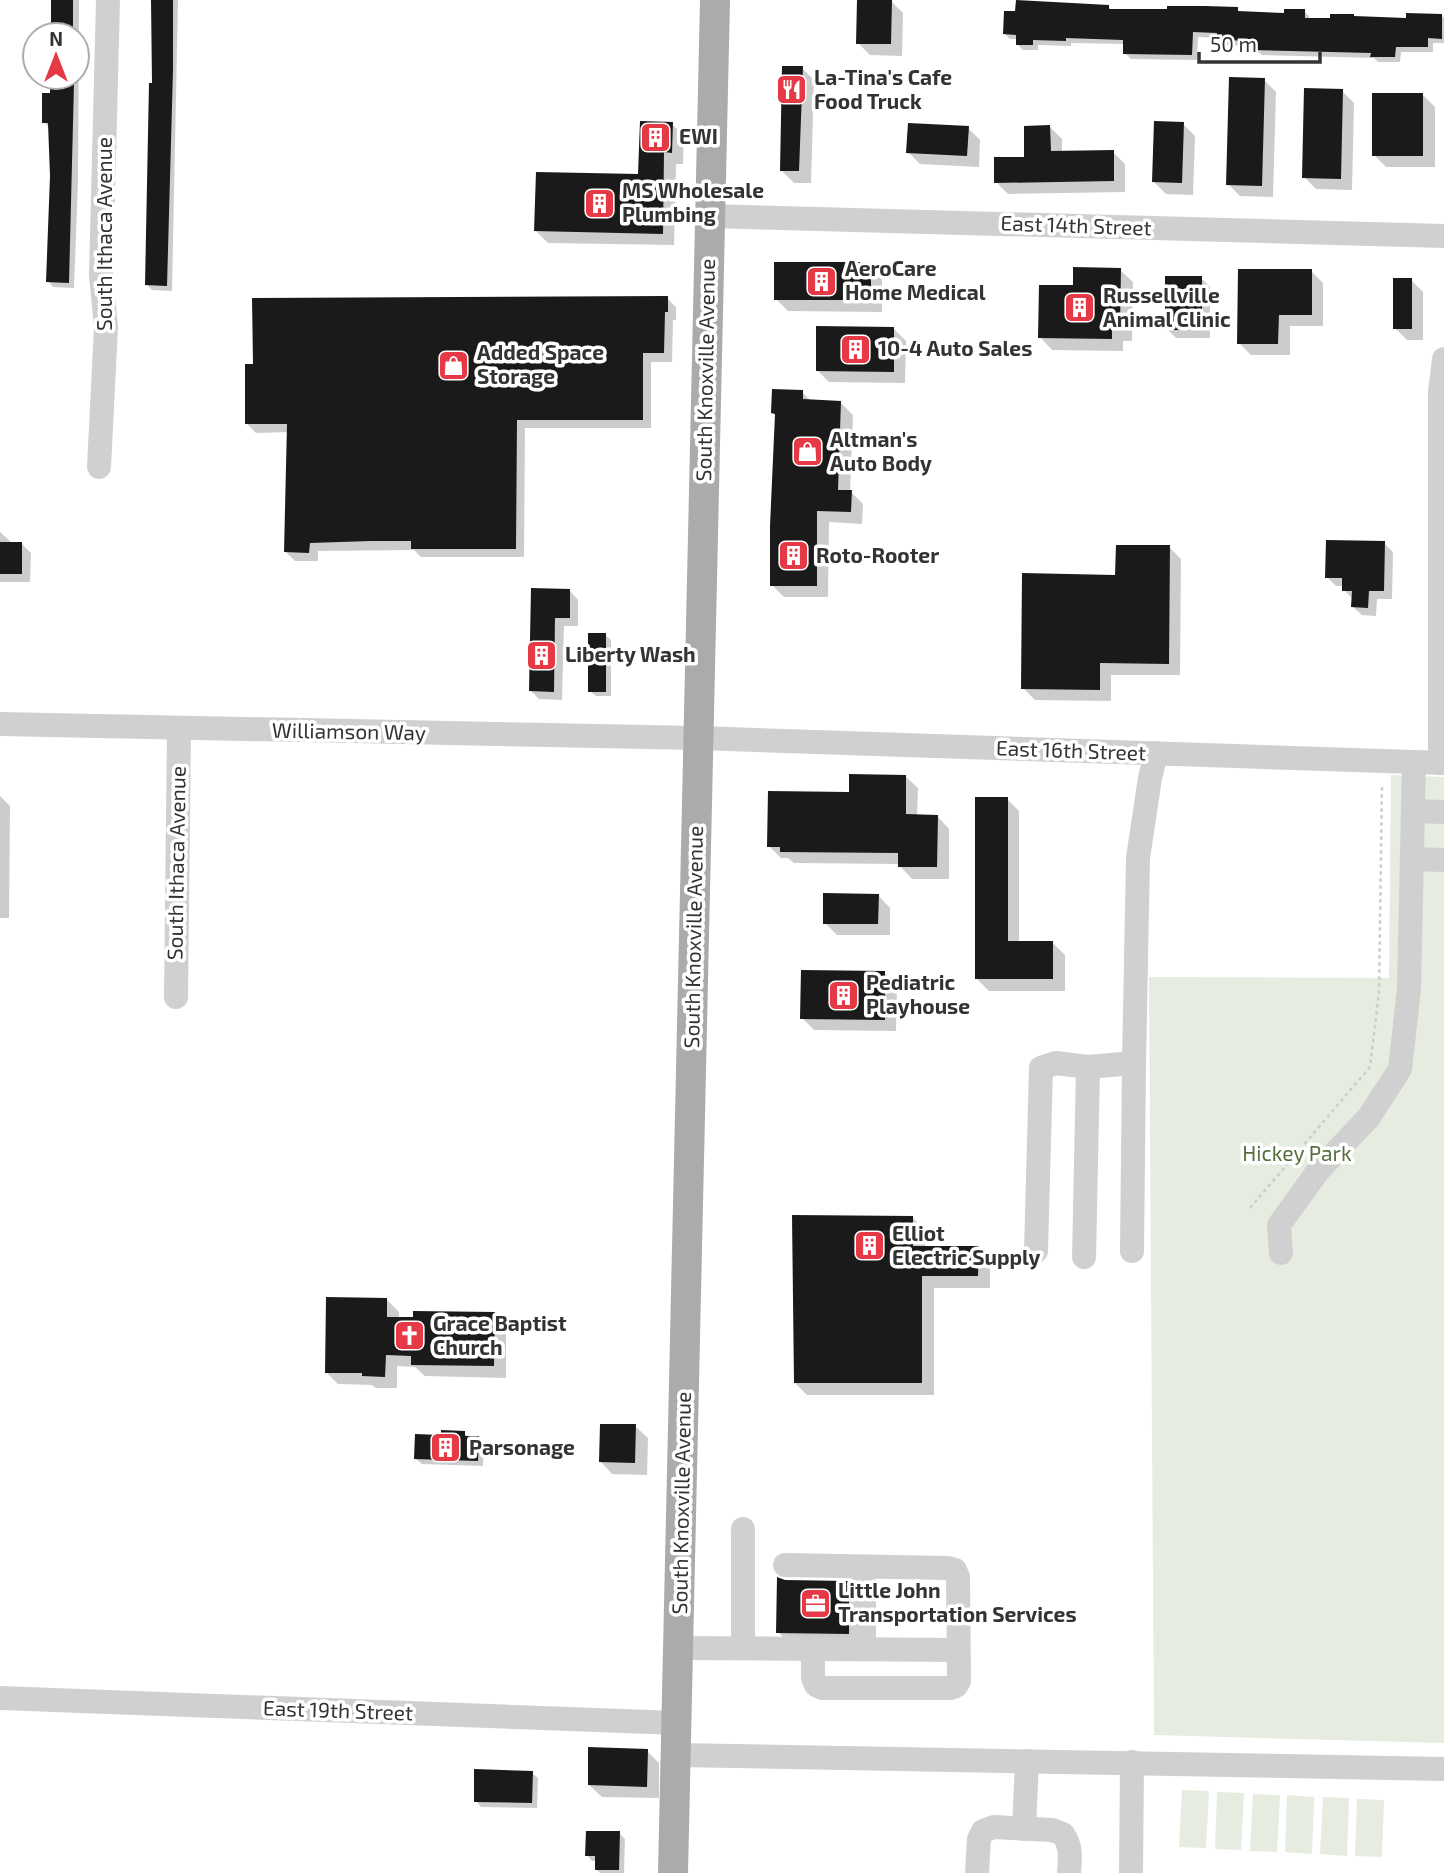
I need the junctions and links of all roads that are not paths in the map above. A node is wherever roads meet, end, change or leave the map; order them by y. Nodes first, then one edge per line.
1 (108, 0) edge
2 (715, 0) edge
3 (709, 216) junction
4 (1444, 236) edge
5 (1444, 359) edge
6 (99, 467) dead end
7 (0, 724) edge
8 (179, 729) junction
9 (698, 738) junction
10 (1156, 753) junction
11 (1414, 762) junction
12 (1442, 763) edge
13 (1413, 811) junction
14 (1444, 812) edge
15 (1412, 859) junction
16 (1444, 860) edge
17 (176, 997) dead end
18 (1134, 1063) junction
19 (1088, 1067) junction
20 (1036, 1251) dead end
21 (1132, 1251) dead end
22 (1281, 1253) dead end
23 (1084, 1257) dead end
24 (743, 1528) dead end
25 (785, 1565) dead end
26 (864, 1567) junction
27 (678, 1648) junction
28 (743, 1648) junction
29 (813, 1648) junction
30 (864, 1649) junction
31 (958, 1650) junction
32 (0, 1698) edge
33 (677, 1723) junction
34 (676, 1755) junction
35 (1027, 1761) junction
36 (1132, 1762) junction
37 (1444, 1769) edge
38 (1024, 1829) junction
39 (673, 1873) edge
40 (977, 1873) edge
41 (1069, 1873) edge
42 (1131, 1873) edge

1 - 6 street, South Ithaca Avenue
2 - 3 main road, South Knoxville Avenue
3 - 4 street, East 14th Street
3 - 9 main road, South Knoxville Avenue
5 - 12 street
7 - 8 street, Williamson Way
8 - 9 street, Williamson Way
8 - 17 street, South Ithaca Avenue
9 - 10 street, East 16th Street
9 - 27 main road, South Knoxville Avenue
10 - 11 street, East 16th Street
10 - 18 street
11 - 12 street, East 16th Street
11 - 13 street
13 - 14 street
13 - 15 street
15 - 16 street
15 - 22 street
18 - 19 street
18 - 21 street
19 - 20 street
19 - 23 street
24 - 28 street
25 - 26 street
26 - 30 street
26 - 31 street
27 - 28 street
27 - 33 main road, South Knoxville Avenue
28 - 29 street
29 - 30 street
29 - 31 street
30 - 31 street
32 - 33 street, East 19th Street
33 - 34 main road, South Knoxville Avenue
34 - 35 street
34 - 39 main road, South Knoxville Avenue
35 - 36 street
35 - 38 street
36 - 37 street
36 - 42 street
38 - 40 street
38 - 41 street

